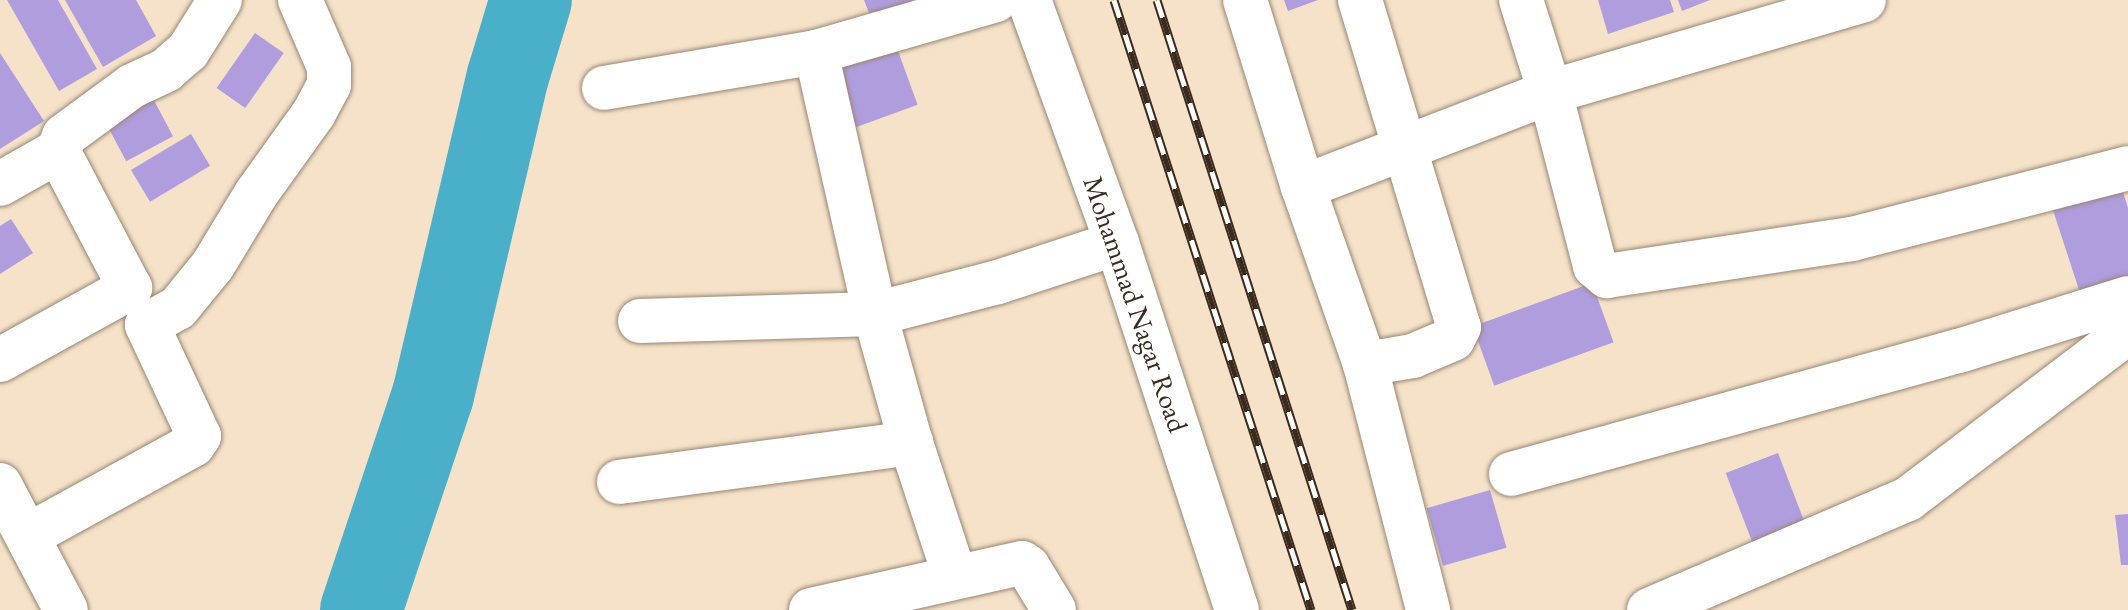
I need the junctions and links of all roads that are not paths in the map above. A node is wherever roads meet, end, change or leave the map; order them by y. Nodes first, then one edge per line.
1 (220, 0) edge
2 (300, 0) edge
3 (996, 0) edge
4 (1029, 0) edge
5 (1245, 0) edge
6 (1360, 0) edge
7 (1521, 0) edge
8 (1864, 0) edge
9 (816, 52) junction
10 (604, 88) dead end
11 (1550, 92) junction
12 (1405, 148) junction
13 (58, 151) junction
14 (2128, 168) edge
15 (0, 184) edge
16 (1303, 187) junction
17 (1117, 243) junction
18 (2128, 298) edge
19 (139, 306) junction
20 (875, 314) junction
21 (640, 321) dead end
22 (2128, 332) edge
23 (6, 344) edge
24 (1365, 364) junction
25 (911, 443) junction
26 (1511, 474) dead end
27 (619, 482) dead end
28 (0, 485) edge
29 (29, 535) junction
30 (955, 577) junction
31 (66, 610) edge
32 (811, 610) edge
33 (1054, 610) edge
34 (1237, 610) edge
35 (1428, 610) edge
36 (1649, 610) edge

1 - 13 street
2 - 19 street
3 - 9 street
4 - 17 street, Mohammad Nagar Road
5 - 16 street
6 - 12 street
7 - 11 street
8 - 11 street
9 - 10 street
9 - 20 street
11 - 12 street
11 - 14 street
12 - 16 street
12 - 24 street
13 - 15 street
13 - 19 street
16 - 24 street
17 - 20 street
17 - 34 street, Mohammad Nagar Road
18 - 26 street
19 - 23 street
19 - 29 street
20 - 21 street
20 - 25 street
22 - 36 street
24 - 35 street
25 - 27 street
25 - 30 street
28 - 29 street
29 - 31 street
30 - 32 street
30 - 33 street

